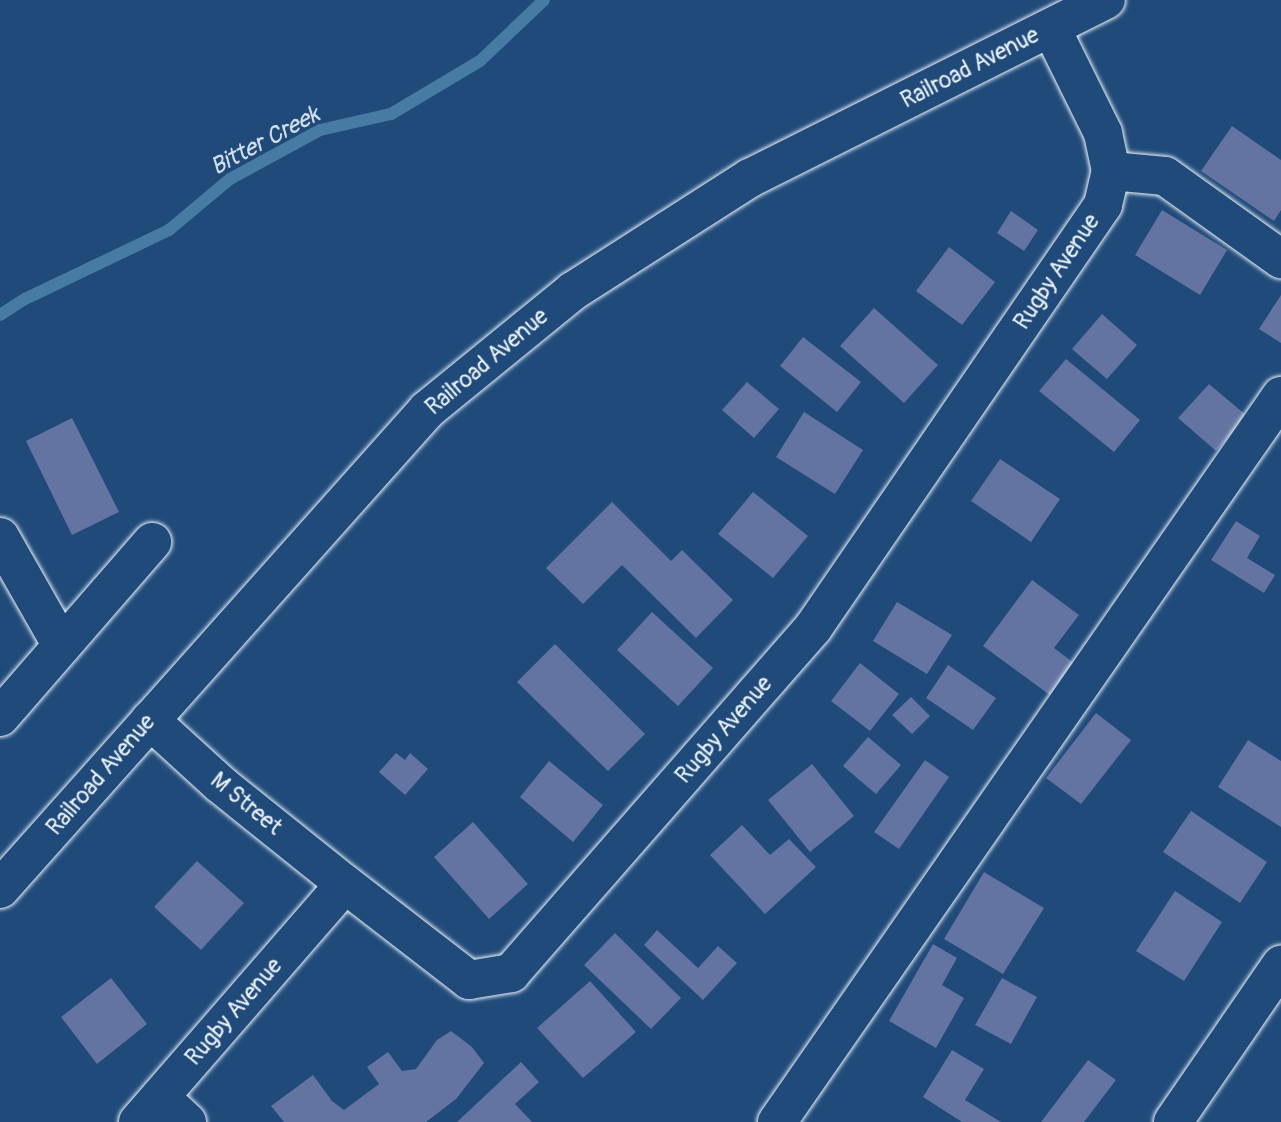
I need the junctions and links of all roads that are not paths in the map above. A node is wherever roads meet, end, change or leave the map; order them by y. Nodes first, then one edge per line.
1 (1106, 0) edge
2 (1051, 28) junction
3 (1111, 171) junction
4 (1281, 260) edge
5 (1281, 396) edge
6 (0, 537) edge
7 (152, 542) dead end
8 (62, 646) junction
9 (0, 717) edge
10 (150, 720) junction
11 (345, 884) junction
12 (0, 889) edge
13 (1281, 965) edge
14 (162, 1114) edge
15 (777, 1122) edge
16 (1173, 1122) edge

1 - 2 street, Railroad Avenue
2 - 3 street, Rugby Avenue
2 - 10 street, Railroad Avenue
3 - 4 street
3 - 11 street, Rugby Avenue
5 - 15 street
6 - 8 street
7 - 8 street
8 - 9 street
10 - 11 street, M Street
10 - 12 street, Railroad Avenue
11 - 14 street, Rugby Avenue
13 - 16 street

